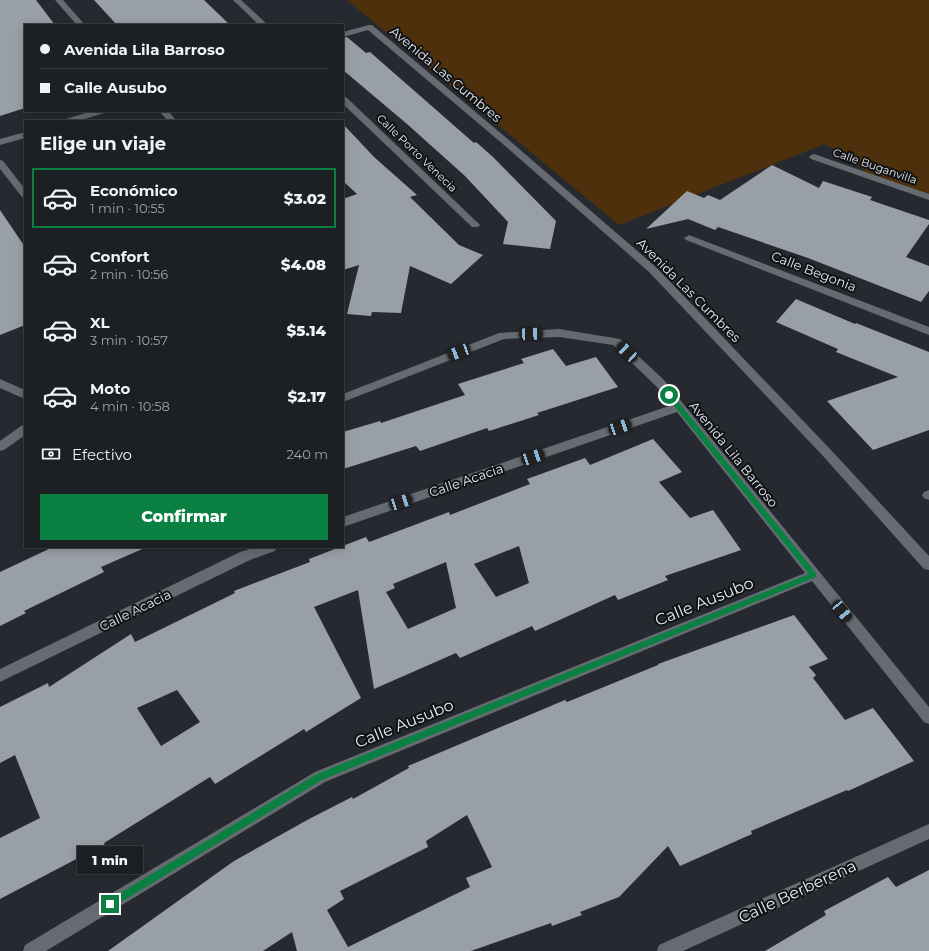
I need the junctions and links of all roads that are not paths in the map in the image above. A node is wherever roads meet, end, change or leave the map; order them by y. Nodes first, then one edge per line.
1 (59, 0) edge
2 (237, 0) edge
3 (80, 24) edge
4 (263, 24) edge
5 (344, 35) edge
6 (344, 100) edge
7 (98, 112) edge
8 (164, 112) edge
9 (71, 120) edge
10 (172, 120) edge
11 (24, 135) edge
12 (0, 142) edge
13 (814, 157) dead end
14 (0, 163) edge
15 (24, 193) edge
16 (929, 197) edge
17 (475, 225) dead end
18 (689, 238) dead end
19 (929, 330) edge
20 (0, 383) edge
21 (24, 395) edge
22 (344, 398) edge
23 (679, 407) junction
24 (24, 431) edge
25 (0, 448) edge
26 (344, 522) edge
27 (268, 548) edge
28 (929, 565) edge
29 (814, 575) junction
30 (0, 676) edge
31 (929, 718) edge
32 (929, 831) edge
33 (31, 951) edge
34 (665, 951) edge

1 - 3 street
2 - 4 street
5 - 28 street, Avenida Las Cumbres
6 - 17 street, Calle Porto Venecia
7 - 9 street
8 - 10 street
11 - 12 street
13 - 16 street, Calle Buganvilla
14 - 15 street
18 - 19 street, Calle Begonia
20 - 21 street
22 - 23 street, Avenida Lila Barroso
23 - 26 street, Calle Acacia
23 - 29 street, Avenida Lila Barroso
24 - 25 street
27 - 30 street, Calle Acacia
29 - 31 street, Avenida Lila Barroso
29 - 33 street, Calle Ausubo
32 - 34 street, Calle Berberena

